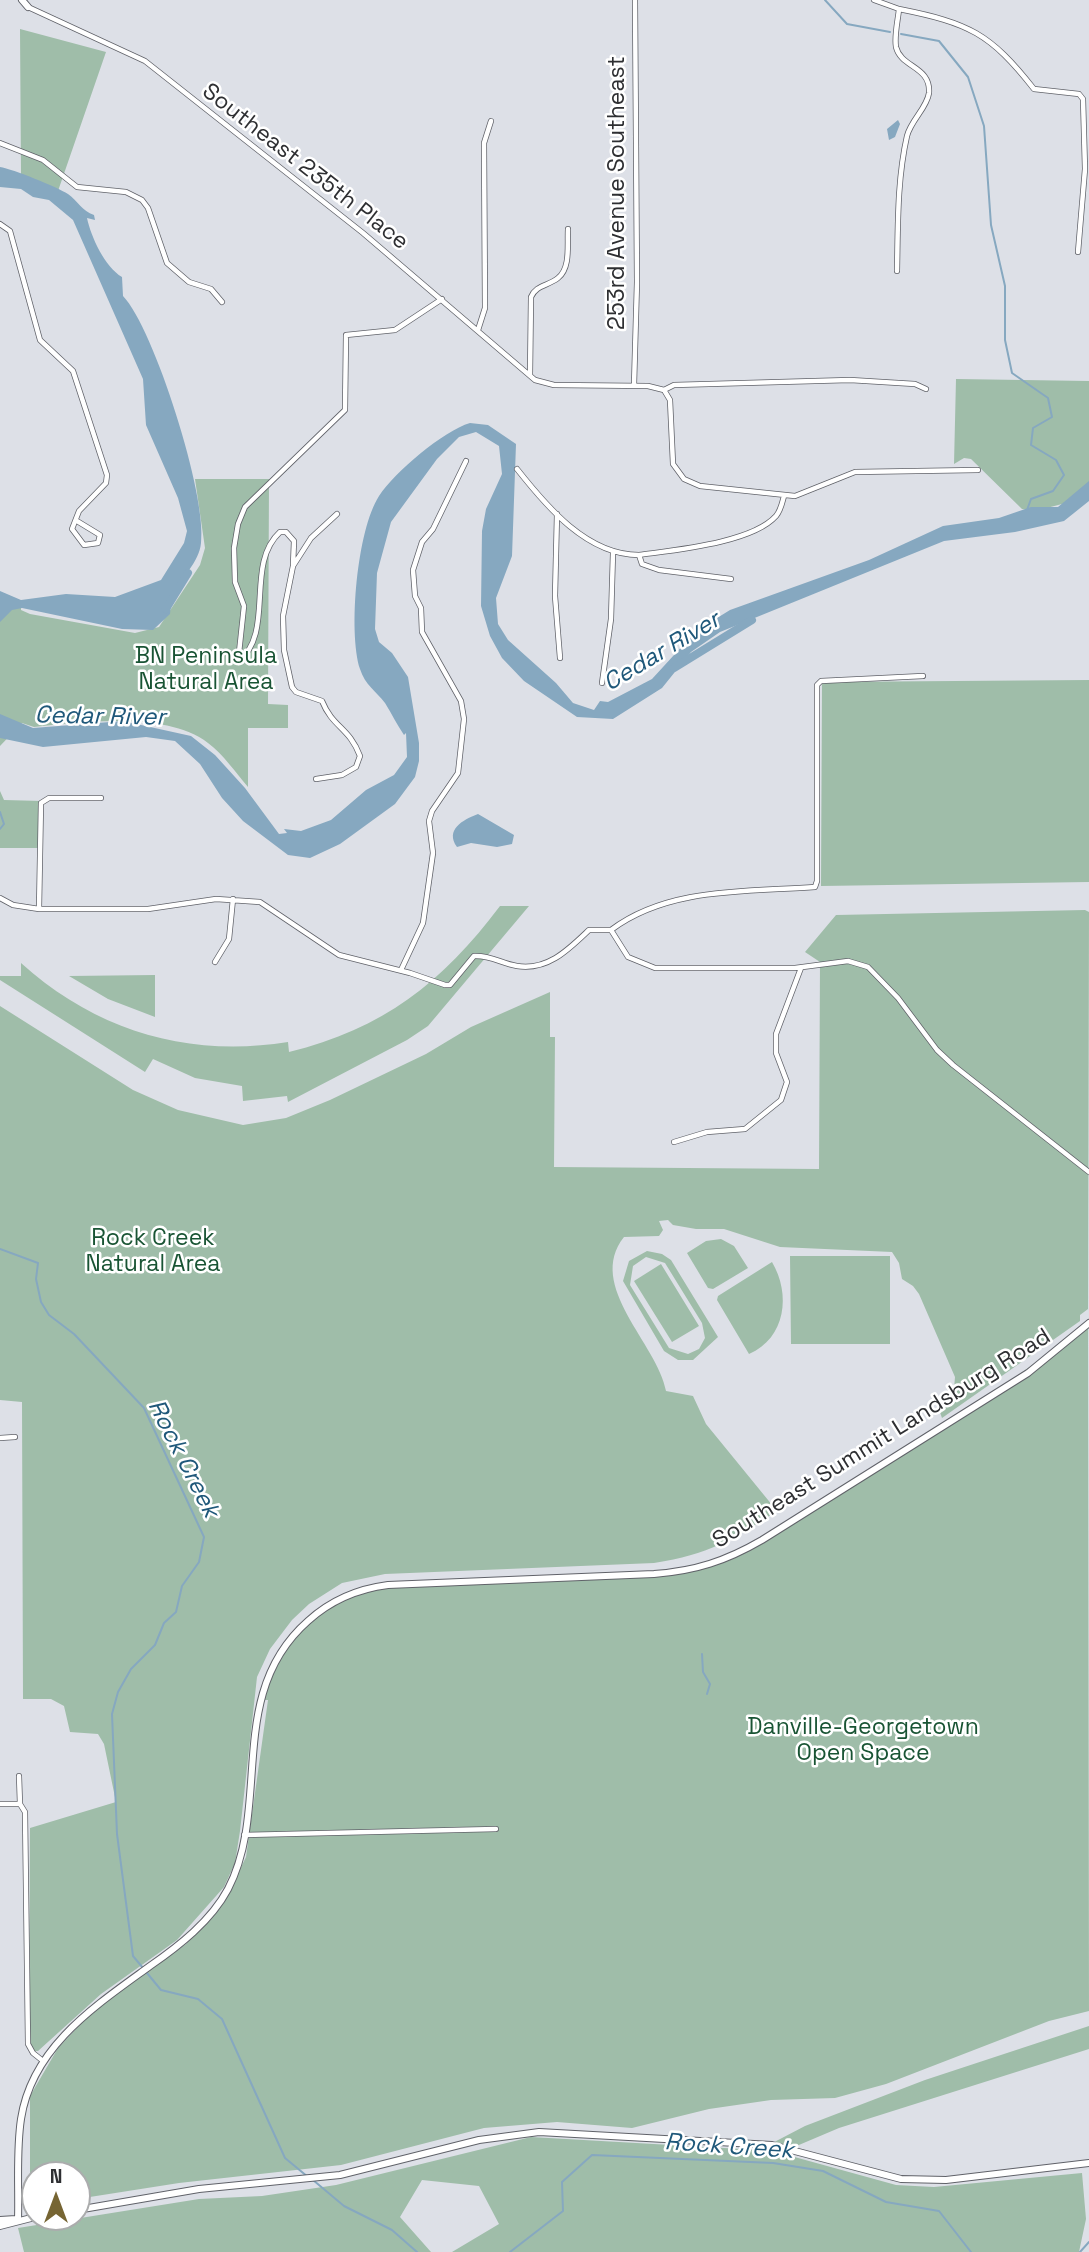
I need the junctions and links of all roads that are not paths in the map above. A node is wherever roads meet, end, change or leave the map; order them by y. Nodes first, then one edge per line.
1 (22, 0) edge
2 (635, 0) edge
3 (874, 0) edge
4 (28, 7) joint
5 (899, 9) junction
6 (491, 121) dead end
7 (0, 143) edge
8 (0, 224) edge
9 (568, 229) dead end
10 (1078, 252) dead end
11 (897, 271) dead end
12 (442, 299) junction
13 (222, 302) dead end
14 (478, 330) junction
15 (530, 376) junction
16 (634, 385) junction
17 (926, 389) dead end
18 (664, 390) junction
19 (466, 461) dead end
20 (517, 469) dead end
21 (978, 470) dead end
22 (784, 496) junction
23 (337, 514) dead end
24 (557, 514) junction
25 (77, 521) junction
26 (612, 553) junction
27 (639, 555) junction
28 (293, 566) junction
29 (731, 579) dead end
30 (560, 658) dead end
31 (923, 676) dead end
32 (602, 683) dead end
33 (316, 779) dead end
34 (101, 798) dead end
35 (0, 898) edge
36 (233, 900) junction
37 (39, 909) junction
38 (611, 930) junction
39 (215, 962) dead end
40 (801, 968) junction
41 (401, 970) junction
42 (674, 1142) dead end
43 (1088, 1172) edge
44 (1089, 1323) edge
45 (15, 1437) dead end
46 (0, 1438) edge
47 (19, 1776) dead end
48 (0, 1804) edge
49 (20, 1804) junction
50 (496, 1829) dead end
51 (243, 1835) junction
52 (43, 2061) junction
53 (1089, 2163) edge
54 (91, 2208) edge
55 (21, 2219) edge
56 (0, 2220) edge
57 (18, 2220) junction
58 (0, 2226) edge

1 - 4 street
2 - 16 street, 253rd Avenue Southeast
3 - 5 street
4 - 12 street, Southeast 235th Place
5 - 10 street
5 - 11 street
6 - 14 street
7 - 13 street
8 - 25 street
9 - 15 street
12 - 14 street, Southeast 235th Place
12 - 28 street
14 - 15 street, Southeast 235th Place
15 - 16 street, Southeast 235th Place
16 - 18 street
17 - 18 street
18 - 22 street
19 - 41 street
20 - 24 street
21 - 22 street
22 - 27 street
23 - 28 street
24 - 26 street
24 - 30 street
25 - 25 street
26 - 27 street
26 - 32 street
27 - 29 street
28 - 33 street
31 - 38 street
34 - 37 street
35 - 37 street
36 - 37 street
36 - 39 street
36 - 41 street
38 - 40 street
38 - 41 street
40 - 42 street
40 - 43 street
44 - 51 street, Southeast Summit Landsburg Road
45 - 46 street
47 - 49 street
48 - 49 street
49 - 52 street
50 - 51 street
51 - 52 street, Southeast Summit Landsburg Road
52 - 57 street, Southeast Summit Landsburg Road
53 - 54 street
55 - 57 street
56 - 57 street
57 - 58 street

